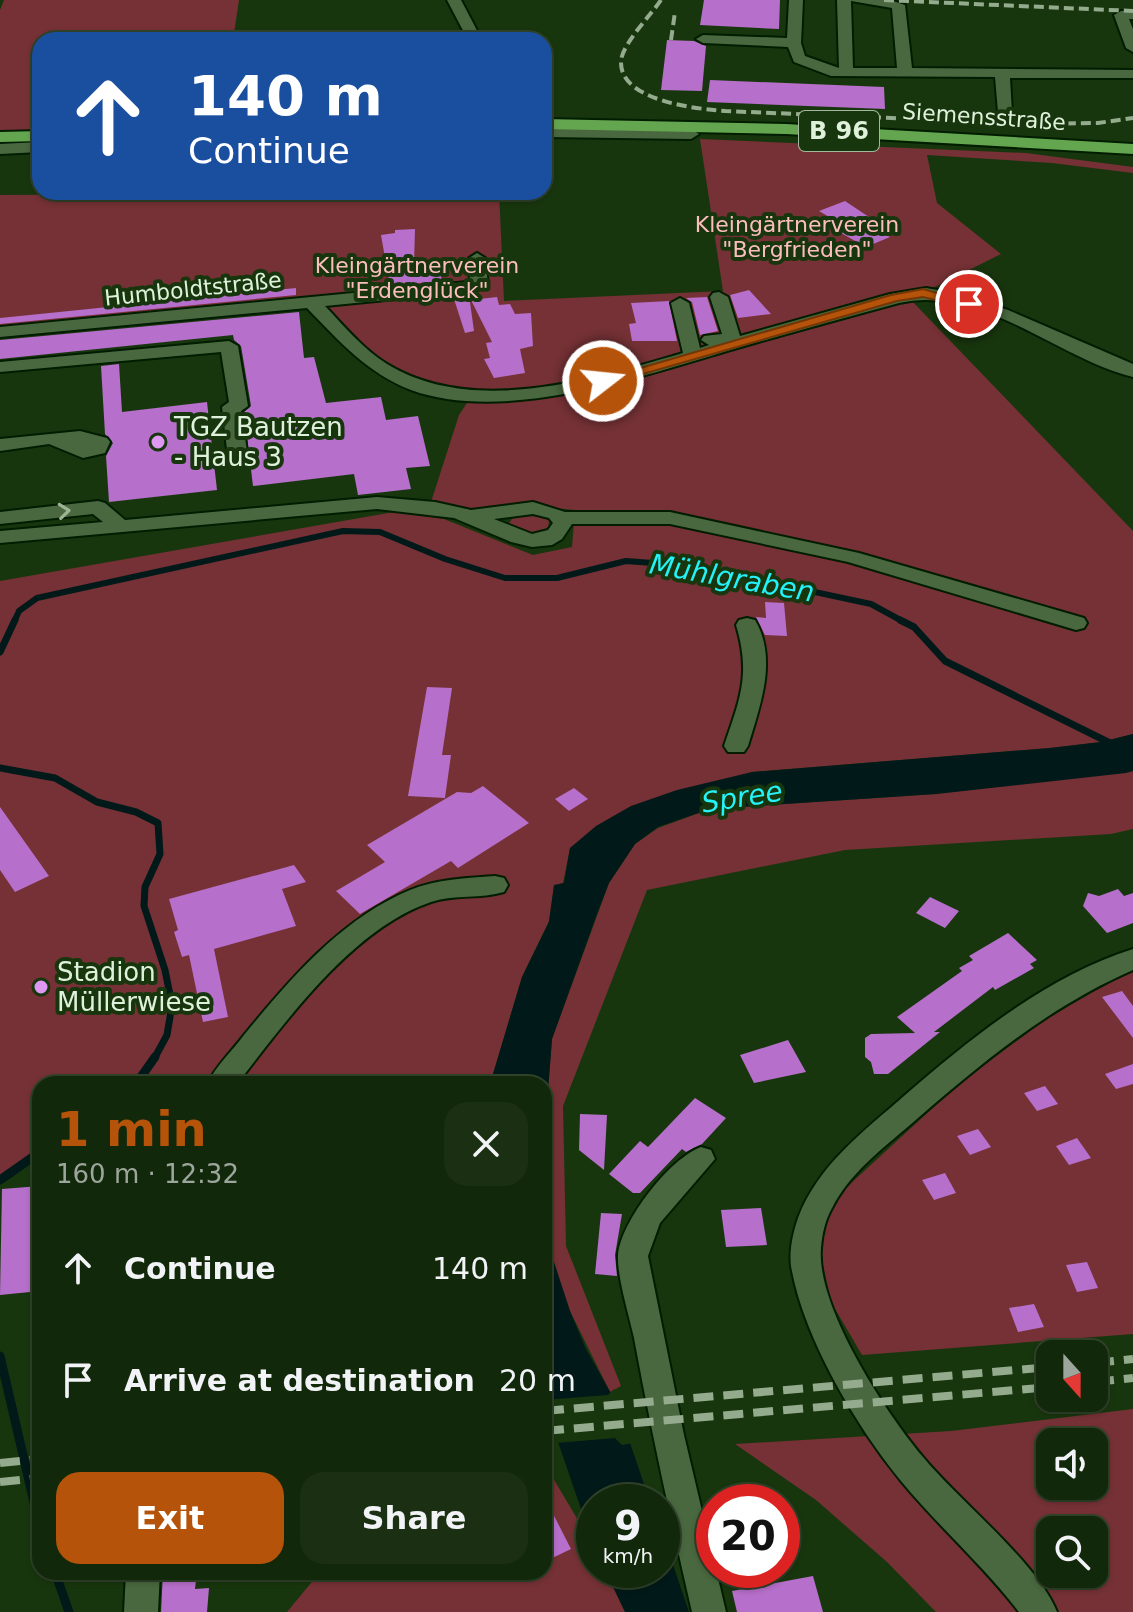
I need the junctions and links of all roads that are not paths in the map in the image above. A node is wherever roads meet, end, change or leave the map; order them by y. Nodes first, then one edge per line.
1 (454, 0) edge
2 (796, 0) edge
3 (844, 0) edge
4 (857, 0) edge
5 (1133, 15) edge
6 (471, 32) edge
7 (703, 39) dead end
8 (794, 43) junction
9 (1133, 48) edge
10 (846, 72) junction
11 (905, 72) junction
12 (1002, 73) junction
13 (1133, 74) edge
14 (1005, 112) dead end
15 (552, 124) edge
16 (552, 132) edge
17 (691, 134) dead end
18 (32, 136) edge
19 (0, 137) edge
20 (32, 147) edge
21 (0, 149) edge
22 (1133, 149) edge
23 (477, 258) dead end
24 (719, 297) dead end
25 (311, 302) junction
26 (680, 303) dead end
27 (0, 332) edge
28 (692, 349) junction
29 (0, 367) edge
30 (1133, 371) edge
31 (54, 439) dead end
32 (0, 445) edge
33 (238, 458) dead end
34 (472, 516) junction
35 (0, 518) edge
36 (561, 518) junction
37 (121, 527) junction
38 (0, 537) edge
39 (1076, 623) dead end
40 (747, 625) dead end
41 (736, 746) dead end
42 (495, 885) dead end
43 (1133, 959) edge
44 (228, 1076) edge
45 (701, 1159) dead end
46 (143, 1580) edge
47 (141, 1612) edge
48 (709, 1612) edge
49 (1040, 1612) edge

1 - 6 street
2 - 8 street
3 - 10 street
4 - 11 street
5 - 9 street
7 - 8 street
8 - 10 street
10 - 11 street
11 - 12 street
12 - 13 street
12 - 14 street
15 - 22 main road, Siemensstraße / B 96
16 - 17 street
18 - 19 main road
20 - 21 street
23 - 25 street
24 - 28 street
25 - 27 street, Humboldtstraße
25 - 28 street, Humboldtstraße
26 - 28 street
28 - 30 street, Humboldtstraße
29 - 33 street
31 - 32 street
34 - 36 street
34 - 36 street
34 - 37 street
35 -> 37 street
36 - 39 street
37 - 38 street
40 - 41 street
42 - 44 street
43 - 49 street
45 - 48 street
46 - 47 street

